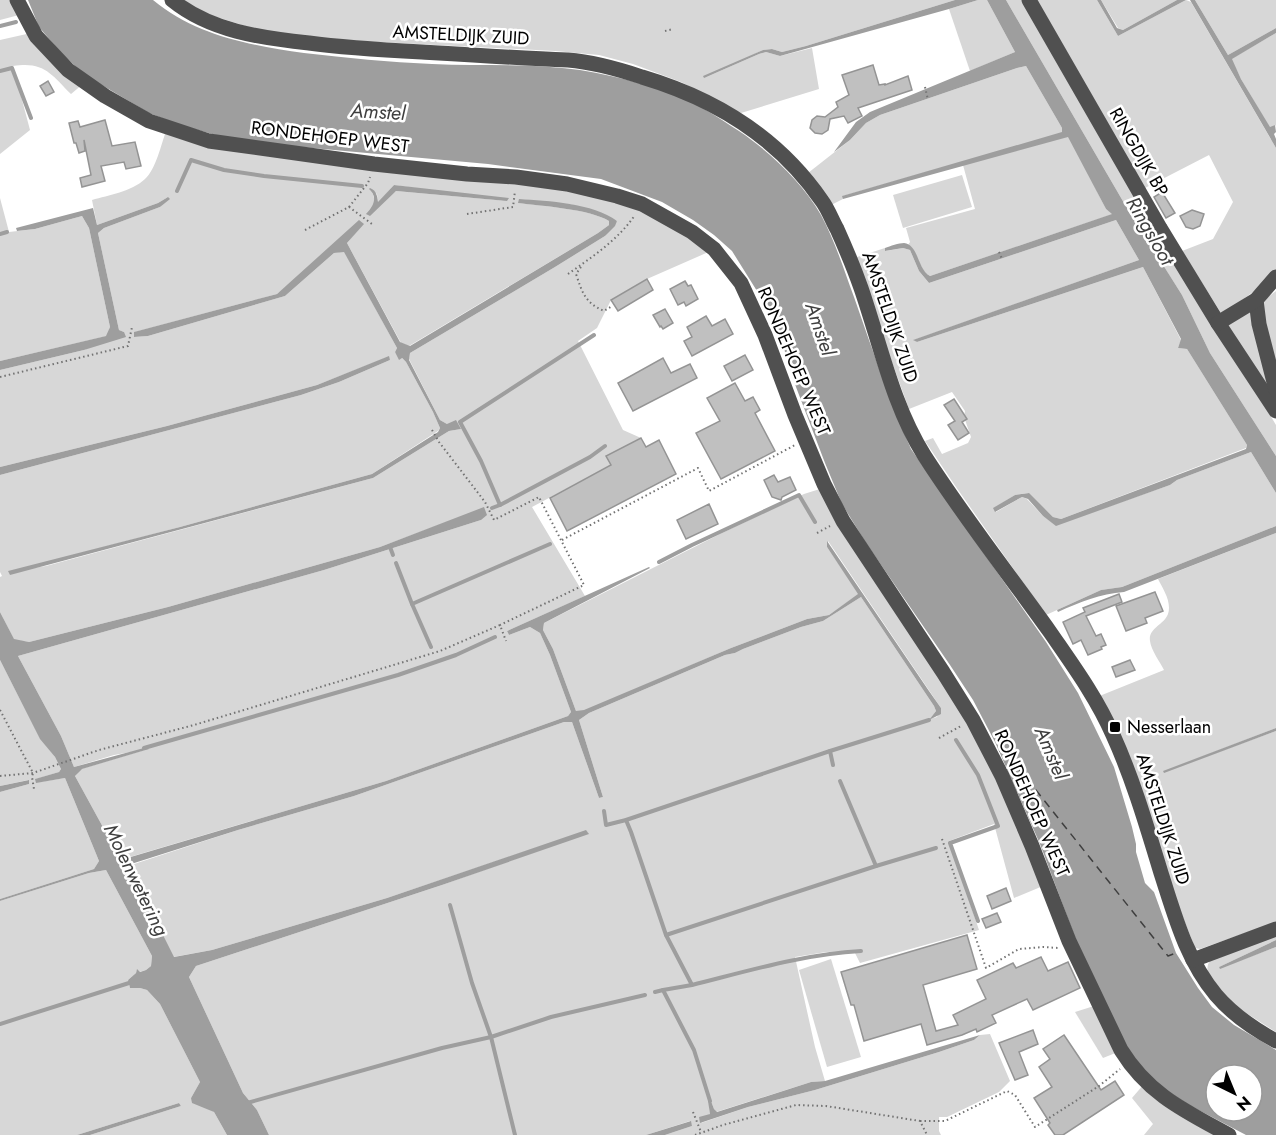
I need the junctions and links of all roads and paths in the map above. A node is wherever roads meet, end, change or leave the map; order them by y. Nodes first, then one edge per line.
1 (17, 0) edge
2 (171, 0) edge
3 (1029, 0) edge
4 (673, 29) dead end
5 (665, 31) dead end
6 (925, 87) dead end
7 (928, 100) dead end
8 (374, 164) junction
9 (516, 177) junction
10 (642, 204) junction
11 (350, 207) junction
12 (467, 214) dead end
13 (372, 224) dead end
14 (305, 230) dead end
15 (999, 252) dead end
16 (1002, 259) dead end
17 (582, 264) junction
18 (567, 274) dead end
19 (1276, 277) edge
20 (1256, 300) junction
21 (612, 306) dead end
22 (1218, 322) junction
23 (132, 327) dead end
24 (0, 378) edge
25 (1276, 390) edge
26 (1276, 411) edge
27 (432, 430) dead end
28 (806, 440) junction
29 (562, 540) junction
30 (500, 625) junction
31 (506, 641) dead end
32 (0, 710) edge
33 (973, 720) junction
34 (939, 738) dead end
35 (33, 773) junction
36 (0, 776) edge
37 (34, 789) dead end
38 (942, 839) dead end
39 (1276, 929) edge
40 (1073, 950) junction
41 (1193, 960) junction
42 (1276, 1041) edge
43 (1129, 1062) junction
44 (693, 1112) dead end
45 (920, 1121) junction
46 (701, 1133) junction
47 (695, 1135) edge
48 (927, 1135) edge
49 (1229, 1135) edge

1 - 8 street, RONDEHOEP WEST
2 - 41 street, AMSTELDIJK ZUID
3 - 22 street, RINGDIJK BP
4 - 5 path
6 - 7 path
8 - 9 street, RONDEHOEP WEST
8 - 11 path
9 - 10 street, RONDEHOEP WEST
9 - 12 path
10 - 17 path
10 - 28 street, RONDEHOEP WEST
11 - 13 path
11 - 14 path
15 - 16 path
17 - 18 path
17 - 21 path
19 - 20 street
20 - 22 street
20 - 25 street
22 - 26 street, RINGDIJK BP
23 - 24 path
27 - 29 path
28 - 29 path
28 - 33 street, RONDEHOEP WEST
29 - 30 path
30 - 31 path
30 - 35 path
32 - 35 path
33 - 34 path
33 - 40 street, RONDEHOEP WEST
35 - 36 path
35 - 37 path
38 - 40 path
39 - 41 street
40 - 43 street, RONDEHOEP WEST
41 - 42 street, AMSTELDIJK ZUID
43 - 45 path
43 - 49 street, RONDEHOEP WEST
44 - 46 path
45 - 46 path
45 - 48 path
46 - 47 path

